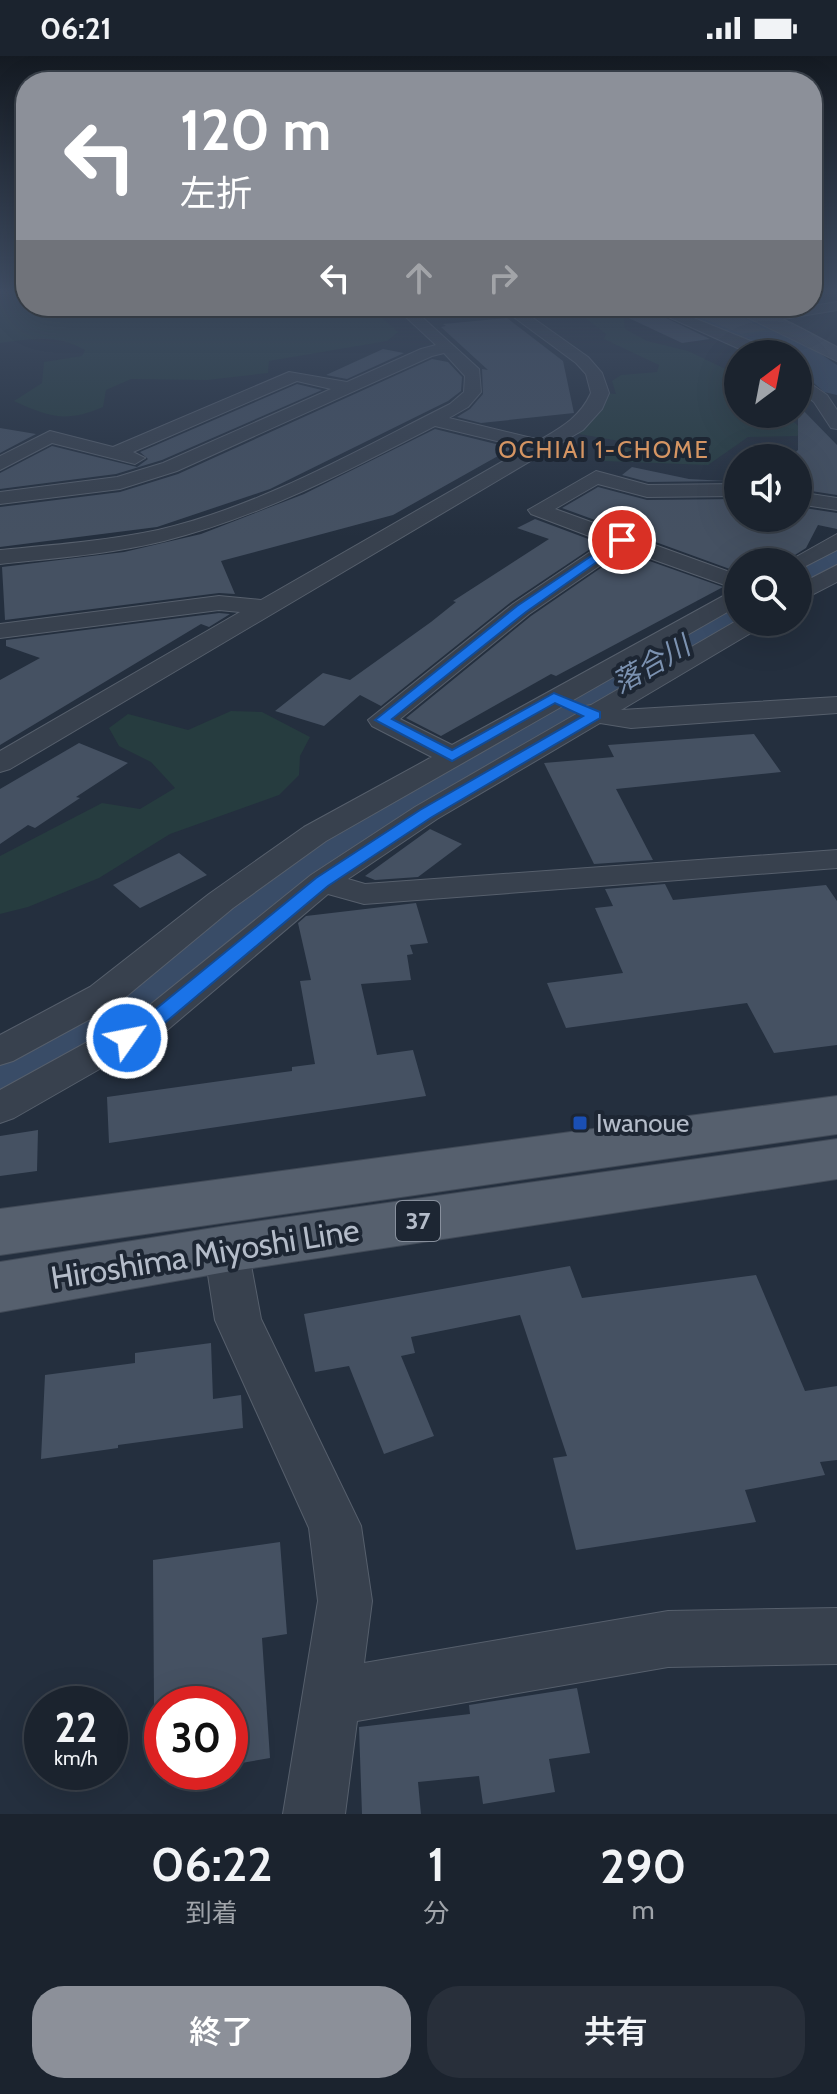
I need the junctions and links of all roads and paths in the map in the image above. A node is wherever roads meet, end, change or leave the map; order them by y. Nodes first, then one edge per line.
1 (382, 372) edge
2 (472, 372) edge
3 (593, 372) edge
4 (348, 387) junction
5 (812, 392) edge
6 (433, 420) junction
7 (837, 424) edge
8 (543, 446) junction
9 (114, 453) junction
10 (0, 464) edge
11 (170, 467) junction
12 (724, 490) edge
13 (0, 498) edge
14 (812, 500) edge
15 (837, 504) edge
16 (622, 540) junction
17 (837, 541) edge
18 (812, 555) edge
19 (0, 557) edge
20 (837, 572) edge
21 (724, 578) edge
22 (812, 587) edge
23 (724, 605) edge
24 (265, 608) junction
25 (0, 631) edge
26 (724, 635) edge
27 (837, 705) edge
28 (573, 706) junction
29 (452, 756) junction
30 (0, 763) edge
31 (837, 859) edge
32 (322, 882) junction
33 (0, 1052) edge
34 (0, 1108) edge
35 (837, 1115) edge
36 (837, 1159) edge
37 (0, 1232) edge
38 (226, 1249) junction
39 (0, 1287) edge
40 (837, 1636) edge
41 (331, 1697) junction
42 (314, 1814) edge

1 - 4 street
2 - 6 street
3 - 8 street
4 - 9 street
4 - 11 street
5 - 7 street
6 - 8 street
6 - 19 street
8 - 24 street
9 - 10 street
9 - 11 street
11 - 13 street
12 - 16 street
14 - 15 street
16 - 21 street
16 - 29 street
17 - 18 street
20 - 22 street
23 - 28 street
24 - 25 street
24 - 30 street
26 - 28 street
27 - 28 street
28 - 29 street
28 - 32 street
29 - 33 street
31 - 32 street
32 - 34 street
35 - 37 main road, Hiroshima Miyoshi Line / 37
36 - 38 main road, Hiroshima Miyoshi Line / 37
38 - 39 main road, Hiroshima Miyoshi Line / 37
38 - 41 street
40 - 41 street
41 - 42 street

